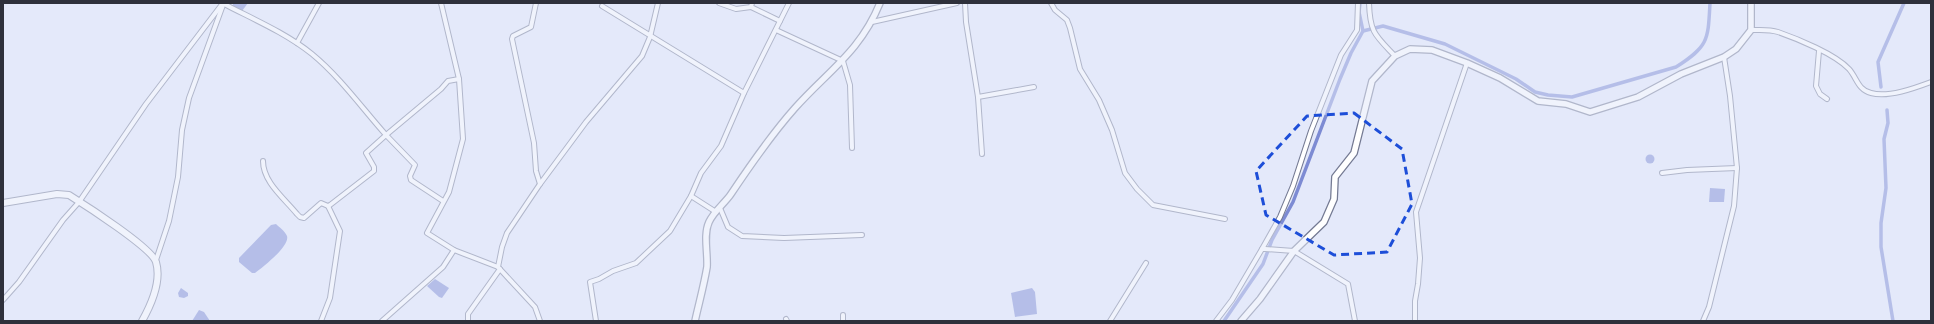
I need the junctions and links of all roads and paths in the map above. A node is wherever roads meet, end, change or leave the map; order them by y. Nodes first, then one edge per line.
1 (223, 3) edge
2 (320, 3) edge
3 (441, 3) edge
4 (536, 3) edge
5 (658, 3) edge
6 (719, 3) edge
7 (790, 3) edge
8 (880, 3) edge
9 (957, 3) edge
10 (965, 3) edge
11 (1051, 3) edge
12 (1358, 3) edge
13 (1369, 3) edge
14 (1751, 3) edge
15 (751, 5) edge
16 (602, 6) dead end
17 (780, 21) junction
18 (872, 22) junction
19 (776, 30) junction
20 (1751, 30) junction
21 (650, 37) junction
22 (297, 43) junction
23 (1819, 50) junction
24 (1395, 56) junction
25 (1724, 58) junction
26 (843, 61) junction
27 (1467, 63) junction
28 (459, 79) junction
29 (1931, 82) edge
30 (1034, 87) dead end
31 (744, 93) junction
32 (978, 96) junction
33 (1827, 99) dead end
34 (386, 135) junction
35 (852, 148) dead end
36 (982, 154) dead end
37 (263, 161) dead end
38 (1737, 168) junction
39 (1662, 173) dead end
40 (540, 184) junction
41 (691, 196) junction
42 (443, 201) junction
43 (79, 202) junction
44 (3, 203) edge
45 (328, 206) junction
46 (718, 210) junction
47 (1225, 219) dead end
48 (862, 235) dead end
49 (1264, 249) junction
50 (454, 250) junction
51 (1294, 251) junction
52 (156, 260) junction
53 (1146, 263) dead end
54 (499, 268) junction
55 (3, 300) edge
56 (843, 315) dead end
57 (142, 321) edge
58 (321, 321) edge
59 (382, 321) edge
60 (468, 321) edge
61 (540, 321) edge
62 (596, 321) edge
63 (695, 321) edge
64 (843, 321) edge
65 (1110, 321) edge
66 (1216, 321) edge
67 (1241, 321) edge
68 (1355, 321) edge
69 (1415, 321) edge
70 (1703, 321) edge

1 - 22 street
1 - 43 street
1 - 52 street
2 - 22 street
3 - 28 street
4 - 40 street
5 - 21 street
6 - 15 street
7 - 17 street
8 - 18 street
9 - 18 street
10 - 32 street
11 - 47 street
12 - 49 street
13 - 24 street
14 - 20 street
15 - 17 street
16 - 21 street
17 - 19 street
18 - 26 street
19 - 26 street
19 - 31 street
20 - 23 street
20 - 25 street
21 - 31 street
21 - 40 street
22 - 34 street
23 - 29 street
23 - 33 street
24 - 27 street
24 - 51 street
25 - 27 street
25 - 38 street
26 - 35 street
26 - 46 street
27 - 69 street
28 - 34 street
28 - 42 street
30 - 32 street
31 - 41 street
32 - 36 street
34 - 42 street
34 - 45 street
37 - 45 street
38 - 39 street
38 - 70 street
40 - 54 street
41 - 46 street
41 - 62 street
42 - 50 street
43 - 44 main road
43 - 52 main road
43 - 55 street
45 - 58 street
46 - 48 street
46 - 63 street
49 - 51 street
49 - 66 street
50 - 54 street
50 - 59 street
51 - 67 street
51 - 68 street
52 - 57 main road
53 - 65 street
54 - 60 street
54 - 61 street
56 - 64 street

